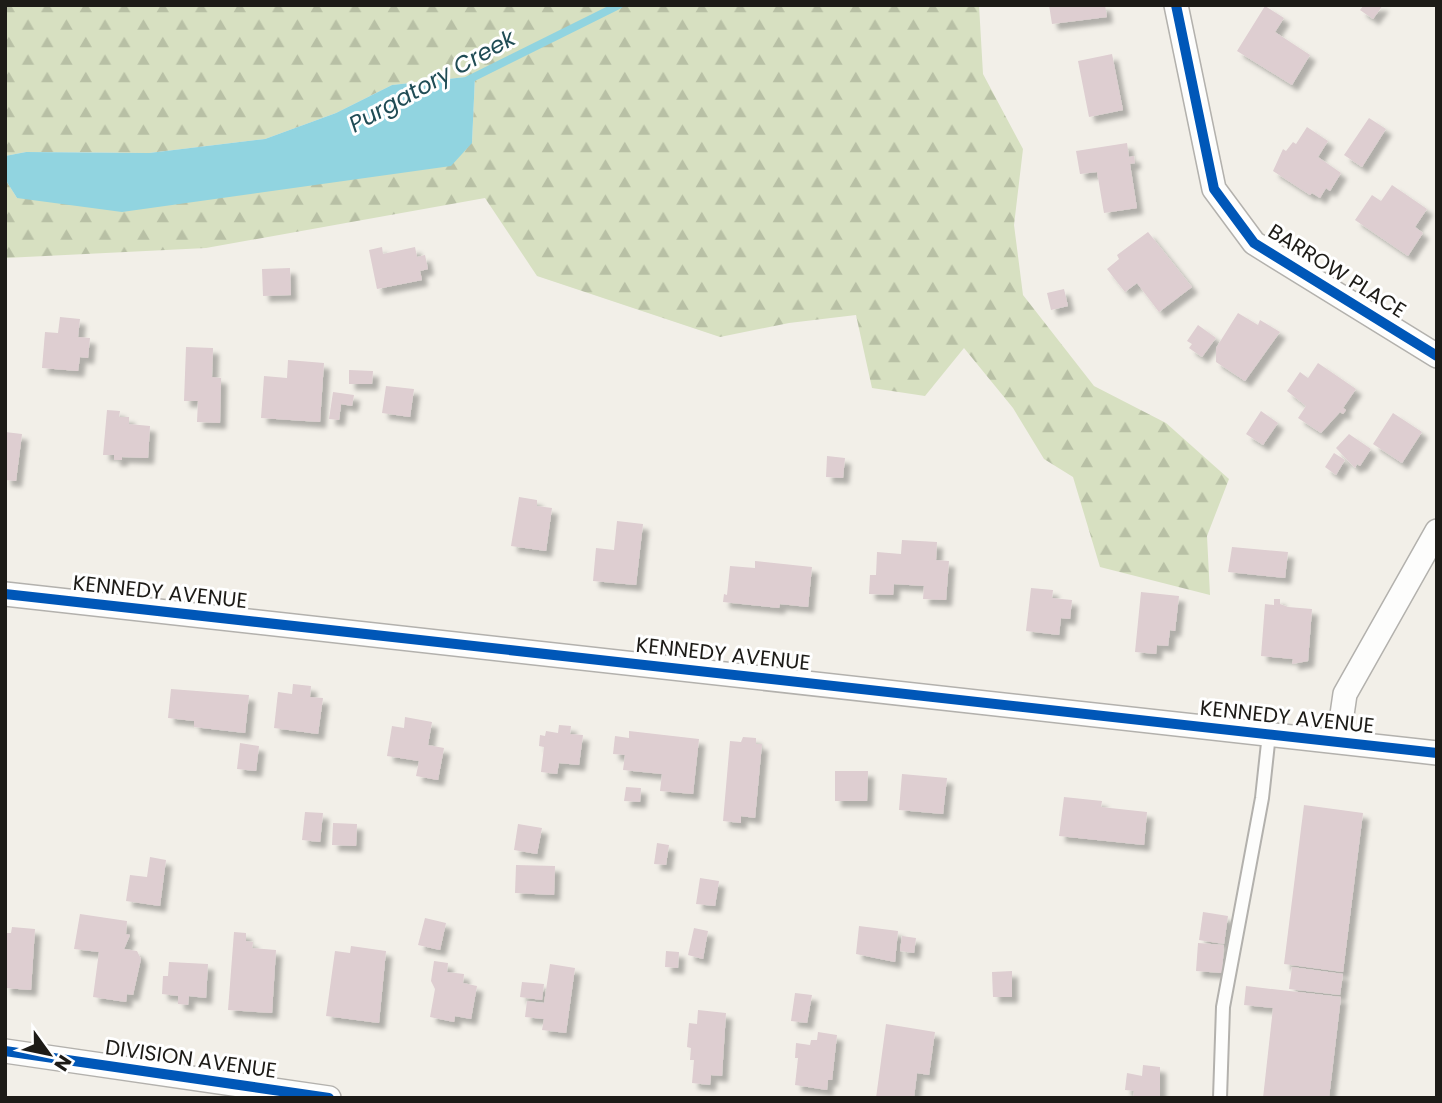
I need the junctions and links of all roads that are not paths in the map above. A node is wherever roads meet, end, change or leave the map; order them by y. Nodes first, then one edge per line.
1 (1176, 5) edge
2 (1437, 356) edge
3 (1437, 531) edge
4 (5, 594) edge
5 (1269, 734) junction
6 (1338, 741) junction
7 (1437, 753) edge
8 (5, 1051) edge
9 (249, 1092) edge
10 (329, 1098) edge
11 (1220, 1098) edge

1 - 2 street, BARROW PLACE
3 - 6 street
4 - 5 street, KENNEDY AVENUE
5 - 6 street, KENNEDY AVENUE
5 - 11 lane
6 - 7 street, KENNEDY AVENUE
8 - 9 street, DIVISION AVENUE
9 - 10 street, DIVISION AVENUE

